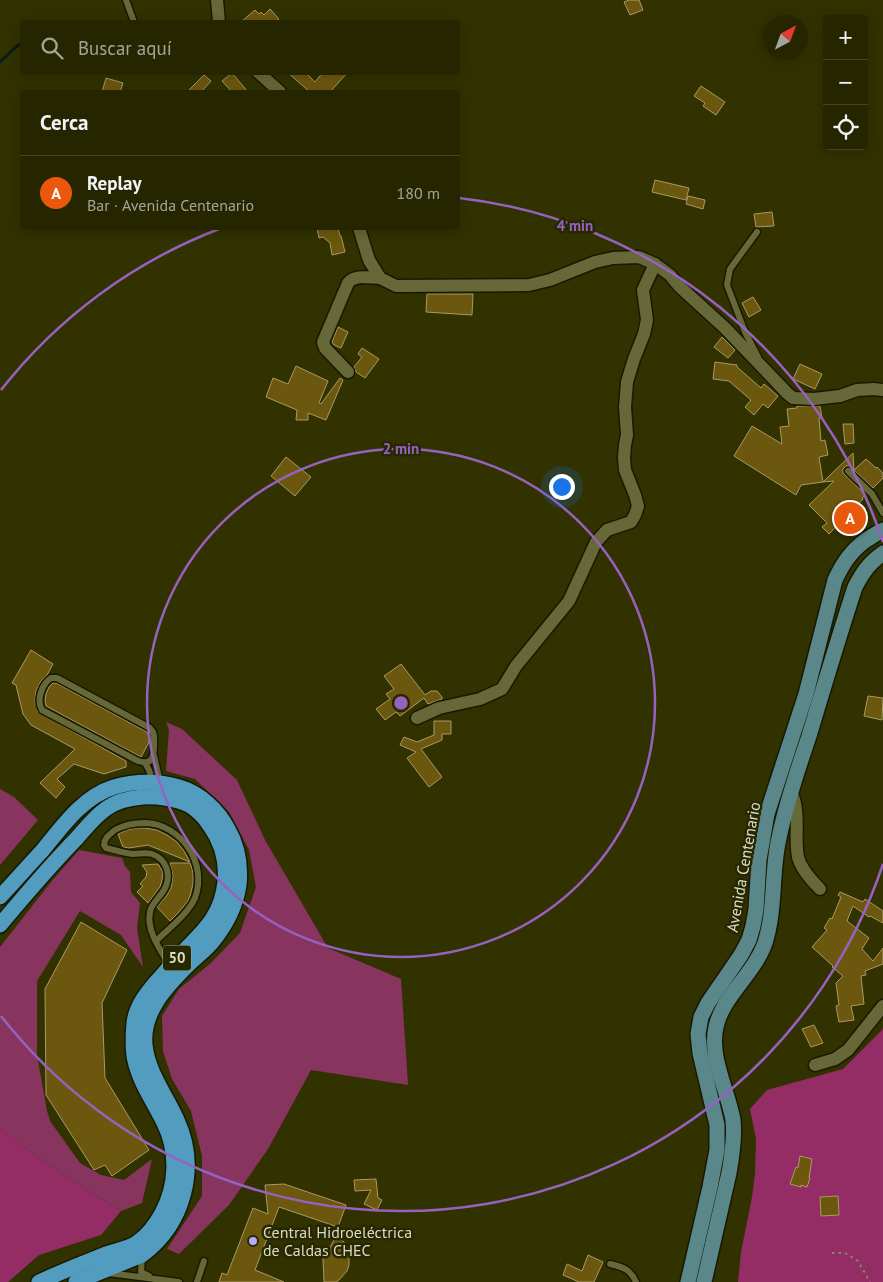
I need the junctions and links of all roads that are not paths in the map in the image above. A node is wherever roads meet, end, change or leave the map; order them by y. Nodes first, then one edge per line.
1 (126, 0) edge
2 (218, 0) edge
3 (133, 20) edge
4 (219, 20) edge
5 (261, 75) edge
6 (278, 90) edge
7 (360, 230) edge
8 (757, 232) dead end
9 (654, 264) junction
10 (380, 278) junction
11 (766, 371) junction
12 (348, 372) dead end
13 (883, 390) edge
14 (848, 471) dead end
15 (883, 513) edge
16 (883, 530) edge
17 (883, 553) edge
18 (417, 718) dead end
19 (154, 756) junction
20 (145, 763) junction
21 (156, 782) junction
22 (791, 791) junction
23 (820, 889) dead end
24 (0, 897) edge
25 (0, 925) edge
26 (156, 941) junction
27 (170, 966) junction
28 (883, 1006) edge
29 (815, 1064) dead end
30 (142, 1255) junction
31 (204, 1261) dead end
32 (610, 1264) dead end
33 (99, 1272) junction
34 (152, 1278) junction
35 (39, 1282) edge
36 (76, 1282) edge
37 (179, 1282) edge
38 (197, 1282) edge
39 (636, 1282) edge
40 (688, 1282) edge
41 (704, 1282) edge

1 - 3 lane
2 - 4 street
5 - 6 street
7 - 10 street
8 - 11 lane
9 - 10 street
9 - 11 street
9 - 18 street
10 - 12 street
11 - 13 street
14 - 15 lane
16 - 40 main road, Avenida Centenario
17 - 22 main road, Avenida Centenario
19 - 20 lane
19 - 20 lane
19 - 21 lane
20 - 21 lane
21 - 24 highway, 50
21 - 30 highway, 50
22 - 23 street
22 - 41 main road, Avenida Centenario
25 - 27 highway, 50
26 - 26 lane
26 - 27 lane
27 - 35 highway, 50
28 - 29 street
30 - 33 highway, 50
30 - 34 lane
31 - 38 lane
32 - 39 lane
33 - 34 lane
33 - 36 highway, 50
34 - 37 lane

